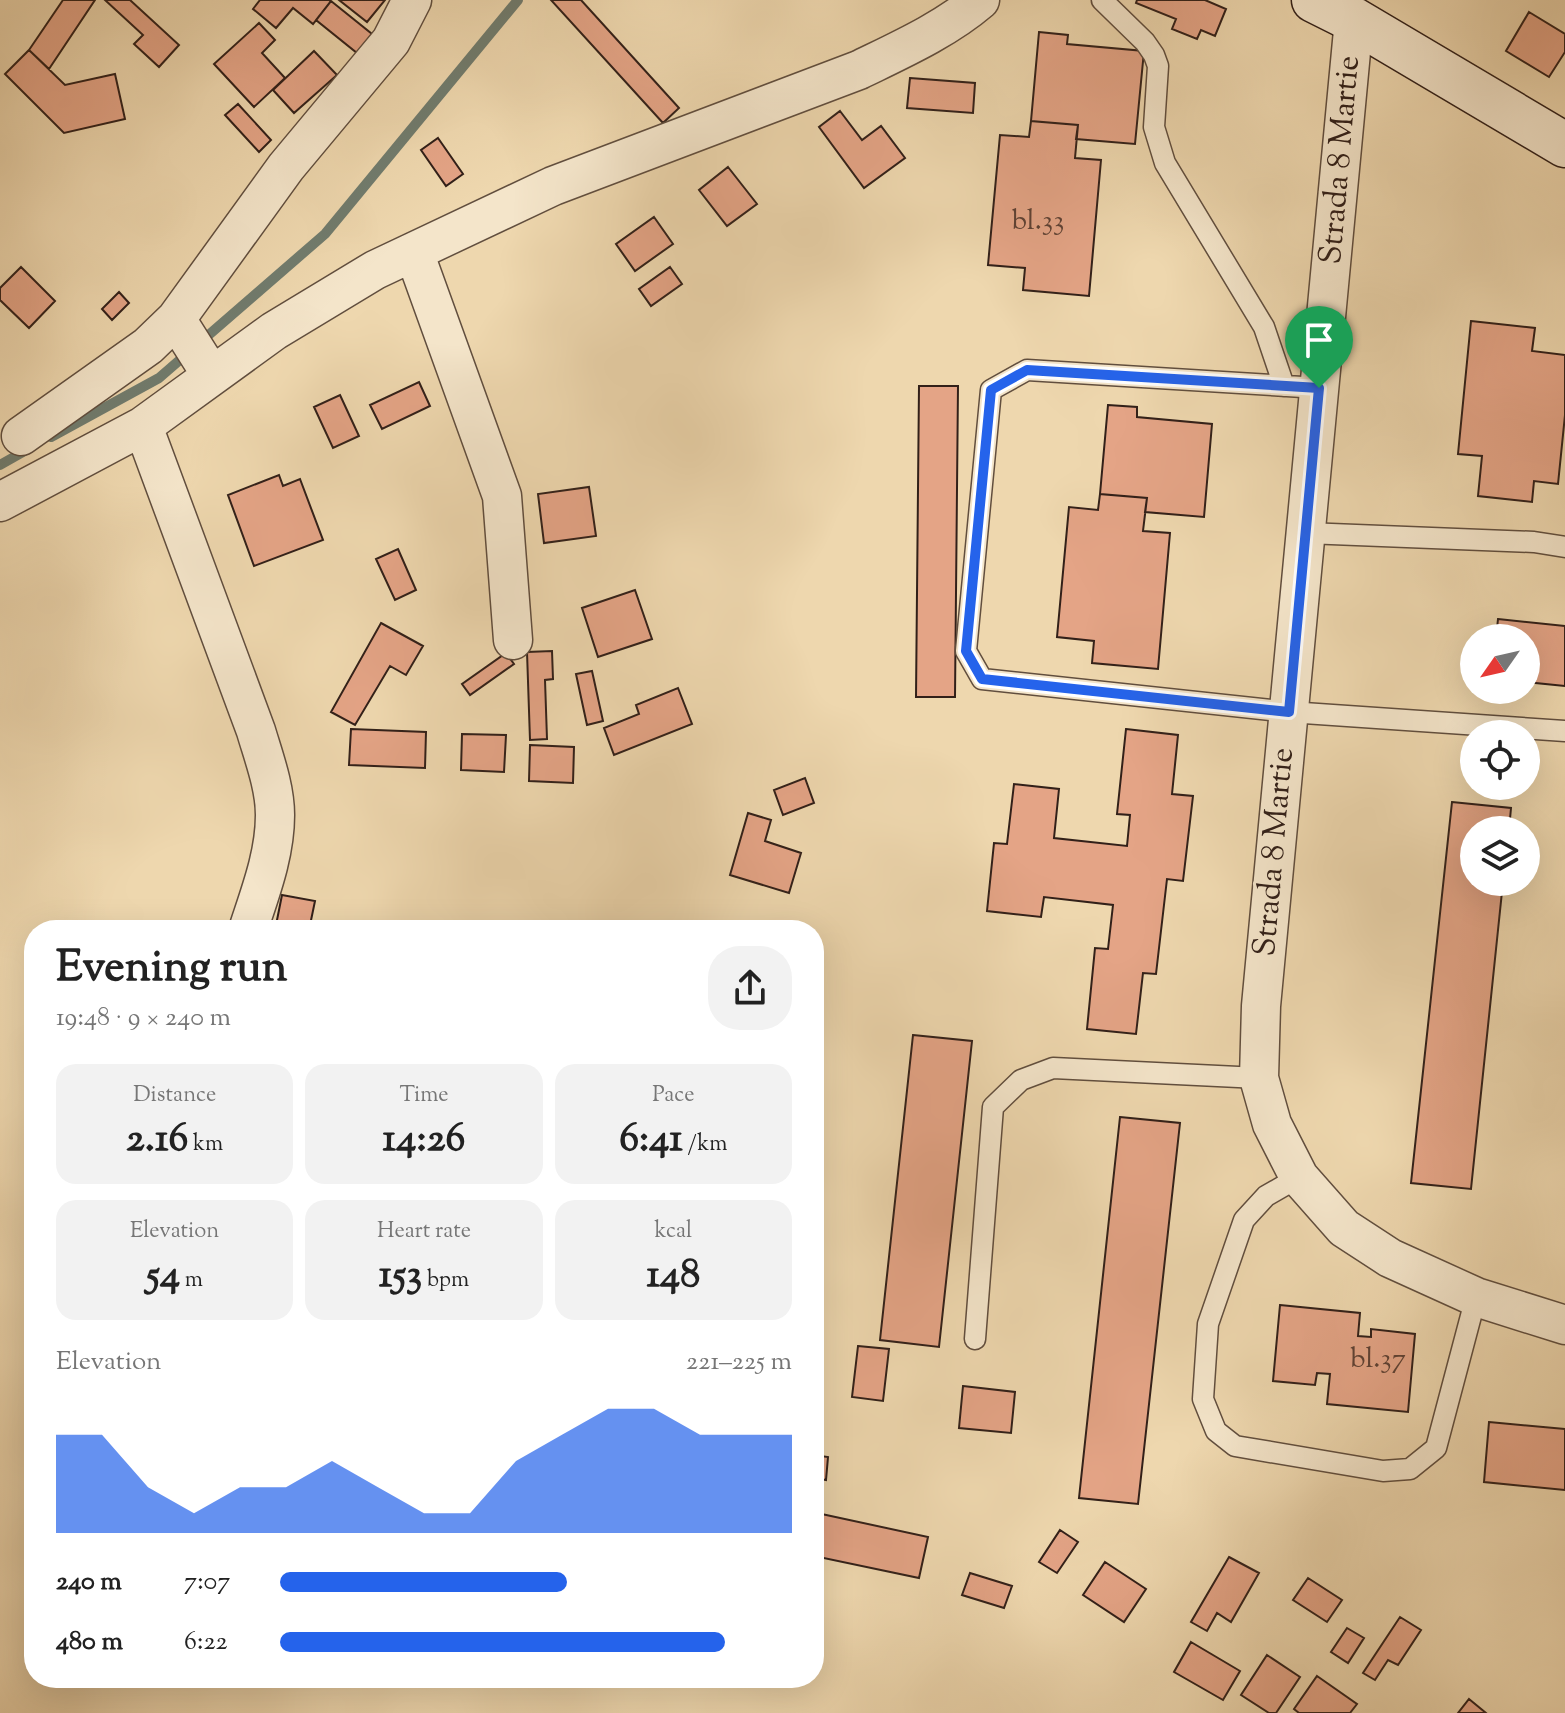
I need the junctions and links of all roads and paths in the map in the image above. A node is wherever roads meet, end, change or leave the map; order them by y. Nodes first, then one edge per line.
1 (412, 0) edge
2 (980, 0) edge
3 (1102, 0) edge
4 (1314, 0) edge
5 (1354, 20) junction
6 (1565, 145) edge
7 (414, 252) junction
8 (178, 322) junction
9 (210, 372) junction
10 (1302, 387) junction
11 (143, 426) junction
12 (21, 436) dead end
13 (0, 502) edge
14 (1306, 533) junction
15 (1565, 547) edge
16 (513, 640) dead end
17 (1289, 712) junction
18 (1565, 731) edge
19 (251, 920) edge
20 (1259, 1078) junction
21 (1299, 1177) junction
22 (1476, 1297) junction
23 (1565, 1325) edge
24 (975, 1339) dead end

1 - 8 street
2 - 7 street
3 - 10 lane
4 - 5 main road
5 - 6 main road
5 - 10 street, Strada 8 Martie
7 - 9 street
7 - 16 street
8 - 9 street
8 - 12 street
9 - 11 street
10 - 14 street, Strada 8 Martie
10 - 17 lane
11 - 13 street
11 - 19 street
14 - 15 lane
14 - 17 street, Strada 8 Martie
17 - 18 lane
17 - 20 street, Strada 8 Martie
20 - 21 street, Strada 8 Martie
20 - 24 lane
21 - 22 street, Strada 8 Martie
21 - 22 lane
22 - 23 street, Strada 8 Martie

